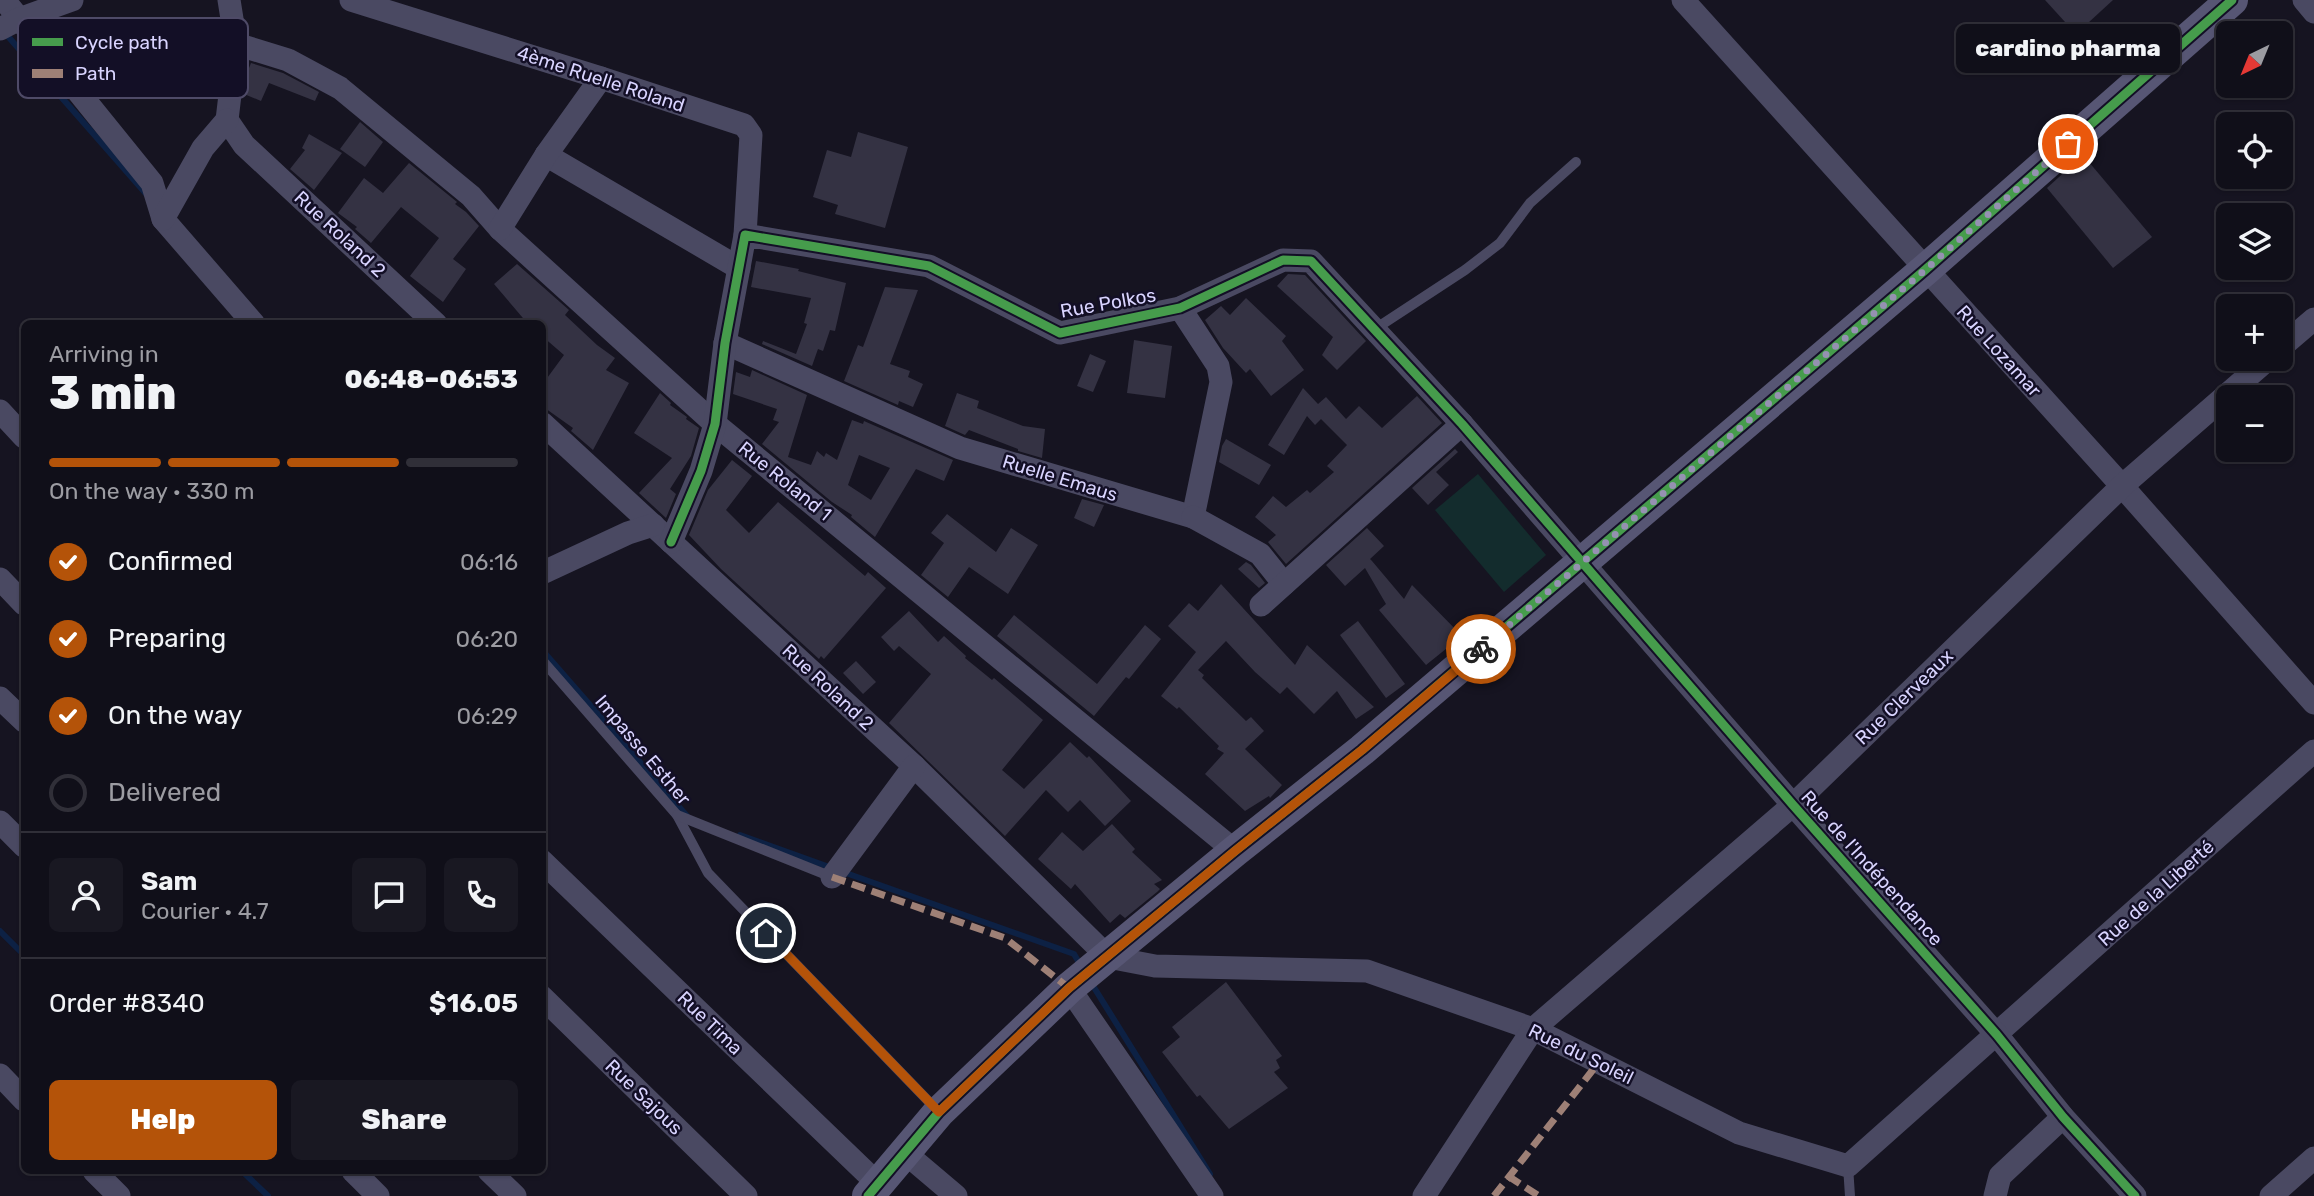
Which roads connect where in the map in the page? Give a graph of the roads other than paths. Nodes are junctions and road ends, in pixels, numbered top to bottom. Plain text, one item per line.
1 (4, 0) edge
2 (72, 0) edge
3 (229, 0) edge
4 (351, 0) edge
5 (1683, 0) edge
6 (2232, 0) edge
7 (2304, 0) edge
8 (2314, 12) edge
9 (26, 18) edge
10 (232, 18) edge
11 (10, 24) edge
12 (248, 48) edge
13 (601, 78) junction
14 (76, 98) edge
15 (230, 98) edge
16 (227, 120) junction
17 (546, 155) junction
18 (1576, 162) dead end
19 (163, 219) junction
20 (500, 229) junction
21 (746, 235) junction
22 (739, 268) junction
23 (1925, 270) junction
24 (1180, 308) junction
25 (2314, 319) edge
26 (251, 320) edge
27 (432, 320) edge
28 (1375, 329) junction
29 (2293, 337) edge
30 (725, 343) junction
31 (2254, 371) edge
32 (0, 411) edge
33 (715, 424) junction
34 (1462, 424) junction
35 (546, 427) edge
36 (21, 434) edge
37 (2122, 486) junction
38 (1193, 517) junction
39 (653, 525) junction
40 (671, 542) junction
41 (1582, 563) junction
42 (546, 571) edge
43 (0, 579) edge
44 (1284, 584) junction
45 (21, 601) edge
46 (1261, 605) dead end
47 (546, 665) edge
48 (0, 698) edge
49 (2314, 703) edge
50 (21, 718) edge
51 (2314, 751) edge
52 (914, 766) junction
53 (1793, 805) junction
54 (677, 815) junction
55 (0, 822) edge
56 (21, 843) edge
57 (1235, 851) junction
58 (546, 865) edge
59 (832, 877) joint
60 (1108, 957) junction
61 (1069, 988) junction
62 (546, 1001) edge
63 (1533, 1029) junction
64 (1997, 1035) junction
65 (939, 1112) junction
66 (2063, 1117) junction
67 (904, 1152) junction
68 (2314, 1158) edge
69 (1848, 1166) junction
70 (97, 1174) edge
71 (356, 1174) edge
72 (492, 1174) edge
73 (873, 1190) edge
74 (118, 1196) edge
75 (379, 1196) edge
76 (515, 1196) edge
77 (746, 1196) edge
78 (956, 1196) edge
79 (1212, 1196) edge
80 (1424, 1196) edge
81 (1850, 1196) edge
82 (1995, 1196) edge
83 (2136, 1196) edge
84 (2271, 1196) edge

1 - 11 street
2 - 9 street
3 - 10 street
4 - 13 street, 4ème Ruelle Roland
5 - 23 street, Rue Lozamar
6 - 23 street
7 - 8 street
12 - 20 street, Rue Roland 1
13 - 17 street
13 - 21 street, 4ème Ruelle Roland
14 - 19 street
15 - 16 street
16 - 19 street
16 - 27 street, Rue Roland 2
17 - 20 street
17 - 22 street
18 - 28 lane
19 - 26 street
20 - 33 street, Rue Roland 1
21 - 22 street
21 - 24 street, Rue Polkos
22 - 30 street
23 - 37 street, Rue Lozamar
23 - 41 street
24 - 28 street, Rue Polkos
24 - 38 street
25 - 29 street
28 - 34 street, Rue Polkos
30 - 33 street
30 - 38 street, Ruelle Emaus
31 - 37 street, Rue Clerveaux
32 - 36 street
33 - 40 street
33 - 57 street, Rue Roland 1
34 - 41 street, Rue Polkos
34 - 44 street
35 - 39 street, Rue Roland 2
37 - 49 street, Rue Lozamar
37 - 53 street, Rue Clerveaux
38 - 44 street, Ruelle Emaus
39 - 40 street, Rue Roland 2
39 - 42 street
40 - 52 street, Rue Roland 2
41 - 53 street, Rue de l'Indépendance
41 - 57 street
43 - 45 street
44 - 46 street
47 - 54 lane, Impasse Esther
48 - 50 street
51 - 64 street, Rue de la Liberté
52 - 59 street
52 - 60 street, Rue Roland 2
53 - 63 street, Rue Clerveaux
53 - 64 street, Rue de l'Indépendance
54 - 59 lane
54 - 65 lane, Impasse Esther
55 - 56 street
57 - 60 street
58 - 73 street, Rue Tima
60 - 61 street
60 - 63 street, Rue du Soleil
61 - 65 street
61 - 79 street
62 - 77 street, Rue Sajous
63 - 69 street, Rue du Soleil
63 - 80 street, Rue Clerveaux
64 - 66 street, Rue de l'Indépendance
64 - 69 street
65 - 67 street
66 - 82 street
66 - 83 street, Rue de l'Indépendance
67 - 73 street
67 - 78 street
68 - 84 street
69 - 81 lane
70 - 74 street
71 - 75 street
72 - 76 street

